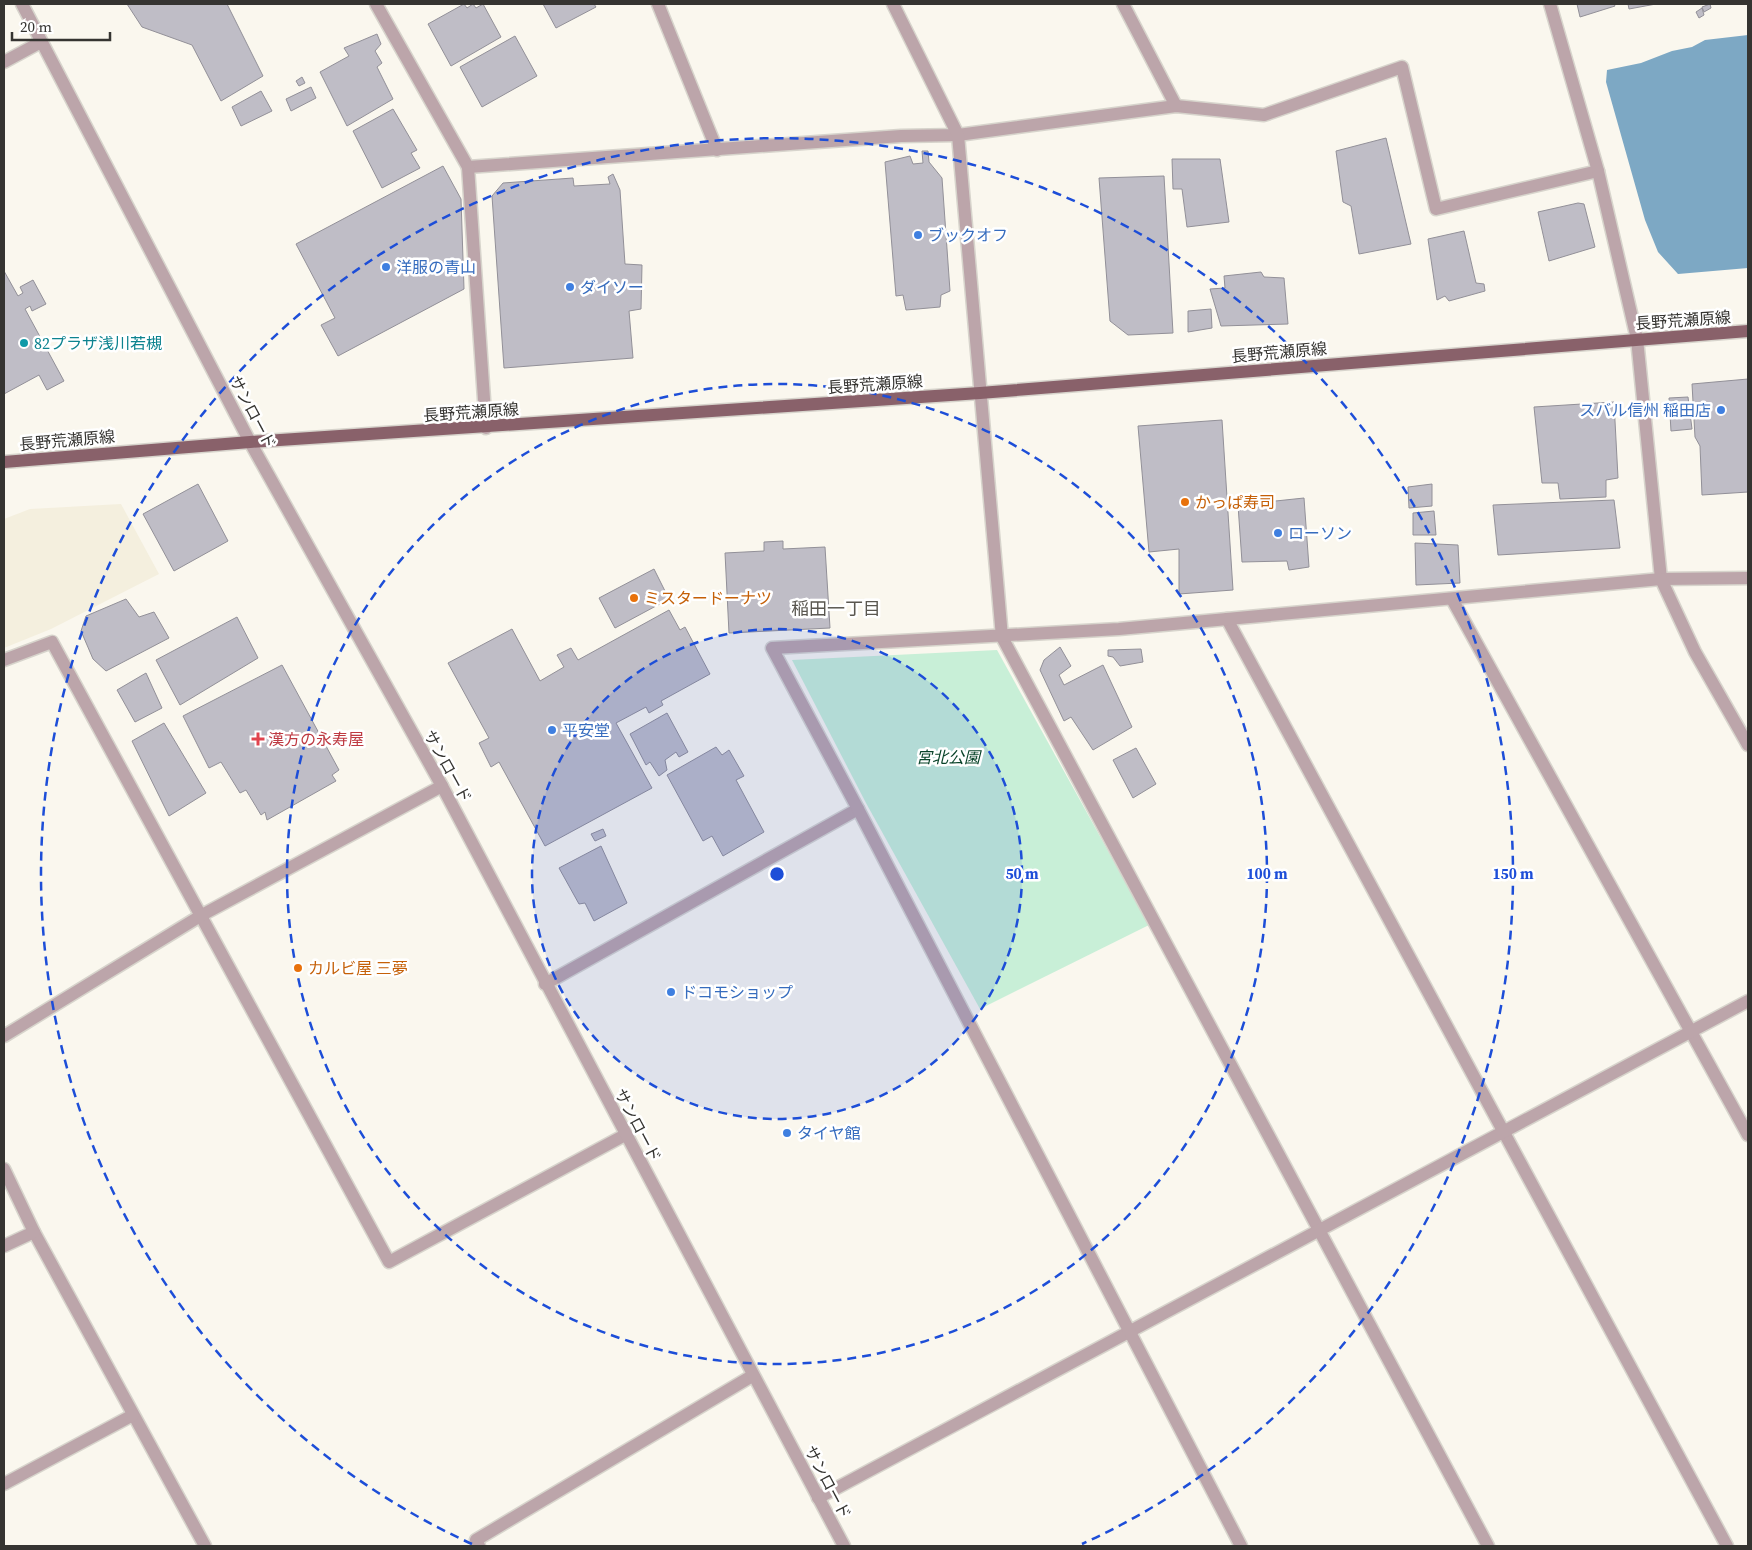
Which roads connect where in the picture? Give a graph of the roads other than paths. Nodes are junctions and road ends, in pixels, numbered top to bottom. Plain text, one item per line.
1 (22, 4) edge
2 (376, 4) edge
3 (658, 4) edge
4 (893, 4) edge
5 (1124, 4) edge
6 (1550, 4) edge
7 (41, 42) junction
8 (4, 62) edge
9 (1176, 106) junction
10 (958, 135) junction
11 (717, 150) junction
12 (468, 167) junction
13 (1598, 171) junction
14 (1748, 331) edge
15 (1637, 339) junction
16 (980, 393) junction
17 (486, 428) junction
18 (250, 442) junction
19 (4, 462) edge
20 (1661, 578) junction
21 (1748, 578) edge
22 (1452, 599) junction
23 (1227, 619) junction
24 (1002, 637) junction
25 (4, 660) edge
26 (1748, 745) edge
27 (442, 786) junction
28 (858, 809) junction
29 (202, 915) junction
30 (545, 984) junction
31 (1748, 1001) edge
32 (1692, 1032) junction
33 (4, 1036) edge
34 (1504, 1132) junction
35 (625, 1135) junction
36 (1748, 1135) edge
37 (4, 1169) edge
38 (1320, 1231) junction
39 (34, 1232) junction
40 (4, 1246) edge
41 (1130, 1332) junction
42 (752, 1376) junction
43 (133, 1414) junction
44 (4, 1484) edge
45 (818, 1498) junction
46 (205, 1546) edge
47 (479, 1546) edge
48 (844, 1546) edge
49 (1241, 1546) edge
50 (1488, 1546) edge
51 (1727, 1546) edge

1 - 7 street, サンロード
2 - 12 street
3 - 11 street
4 - 10 street
5 - 9 street
6 - 13 street
7 - 8 street
7 - 18 street, サンロード
9 - 10 street
9 - 13 street
10 - 11 street
10 - 16 street
11 - 12 street
12 - 17 street
13 - 15 street
14 - 15 main road, 長野荒瀬原線
15 - 16 main road, 長野荒瀬原線
15 - 20 street
16 - 17 main road, 長野荒瀬原線
16 - 24 street
17 - 18 main road, 長野荒瀬原線
18 - 19 main road, 長野荒瀬原線
18 - 27 street, サンロード
20 - 21 street
20 - 22 street
20 - 26 street
22 - 23 street
22 - 32 street
23 - 24 street
23 - 34 street
24 - 28 street
24 - 38 street
25 - 29 street
27 - 29 street
27 - 30 street, サンロード
28 - 30 street
28 - 41 street
29 - 33 street
29 - 35 street
30 - 35 street, サンロード
31 - 32 street
32 - 34 street
32 - 36 street
34 - 38 street
34 - 51 street
35 - 42 street, サンロード
37 - 39 street
38 - 41 street
38 - 50 street
39 - 40 street
39 - 43 street
41 - 45 street
41 - 49 street
42 - 45 street, サンロード
42 - 47 street
43 - 44 street
43 - 46 street
45 - 48 street, サンロード

